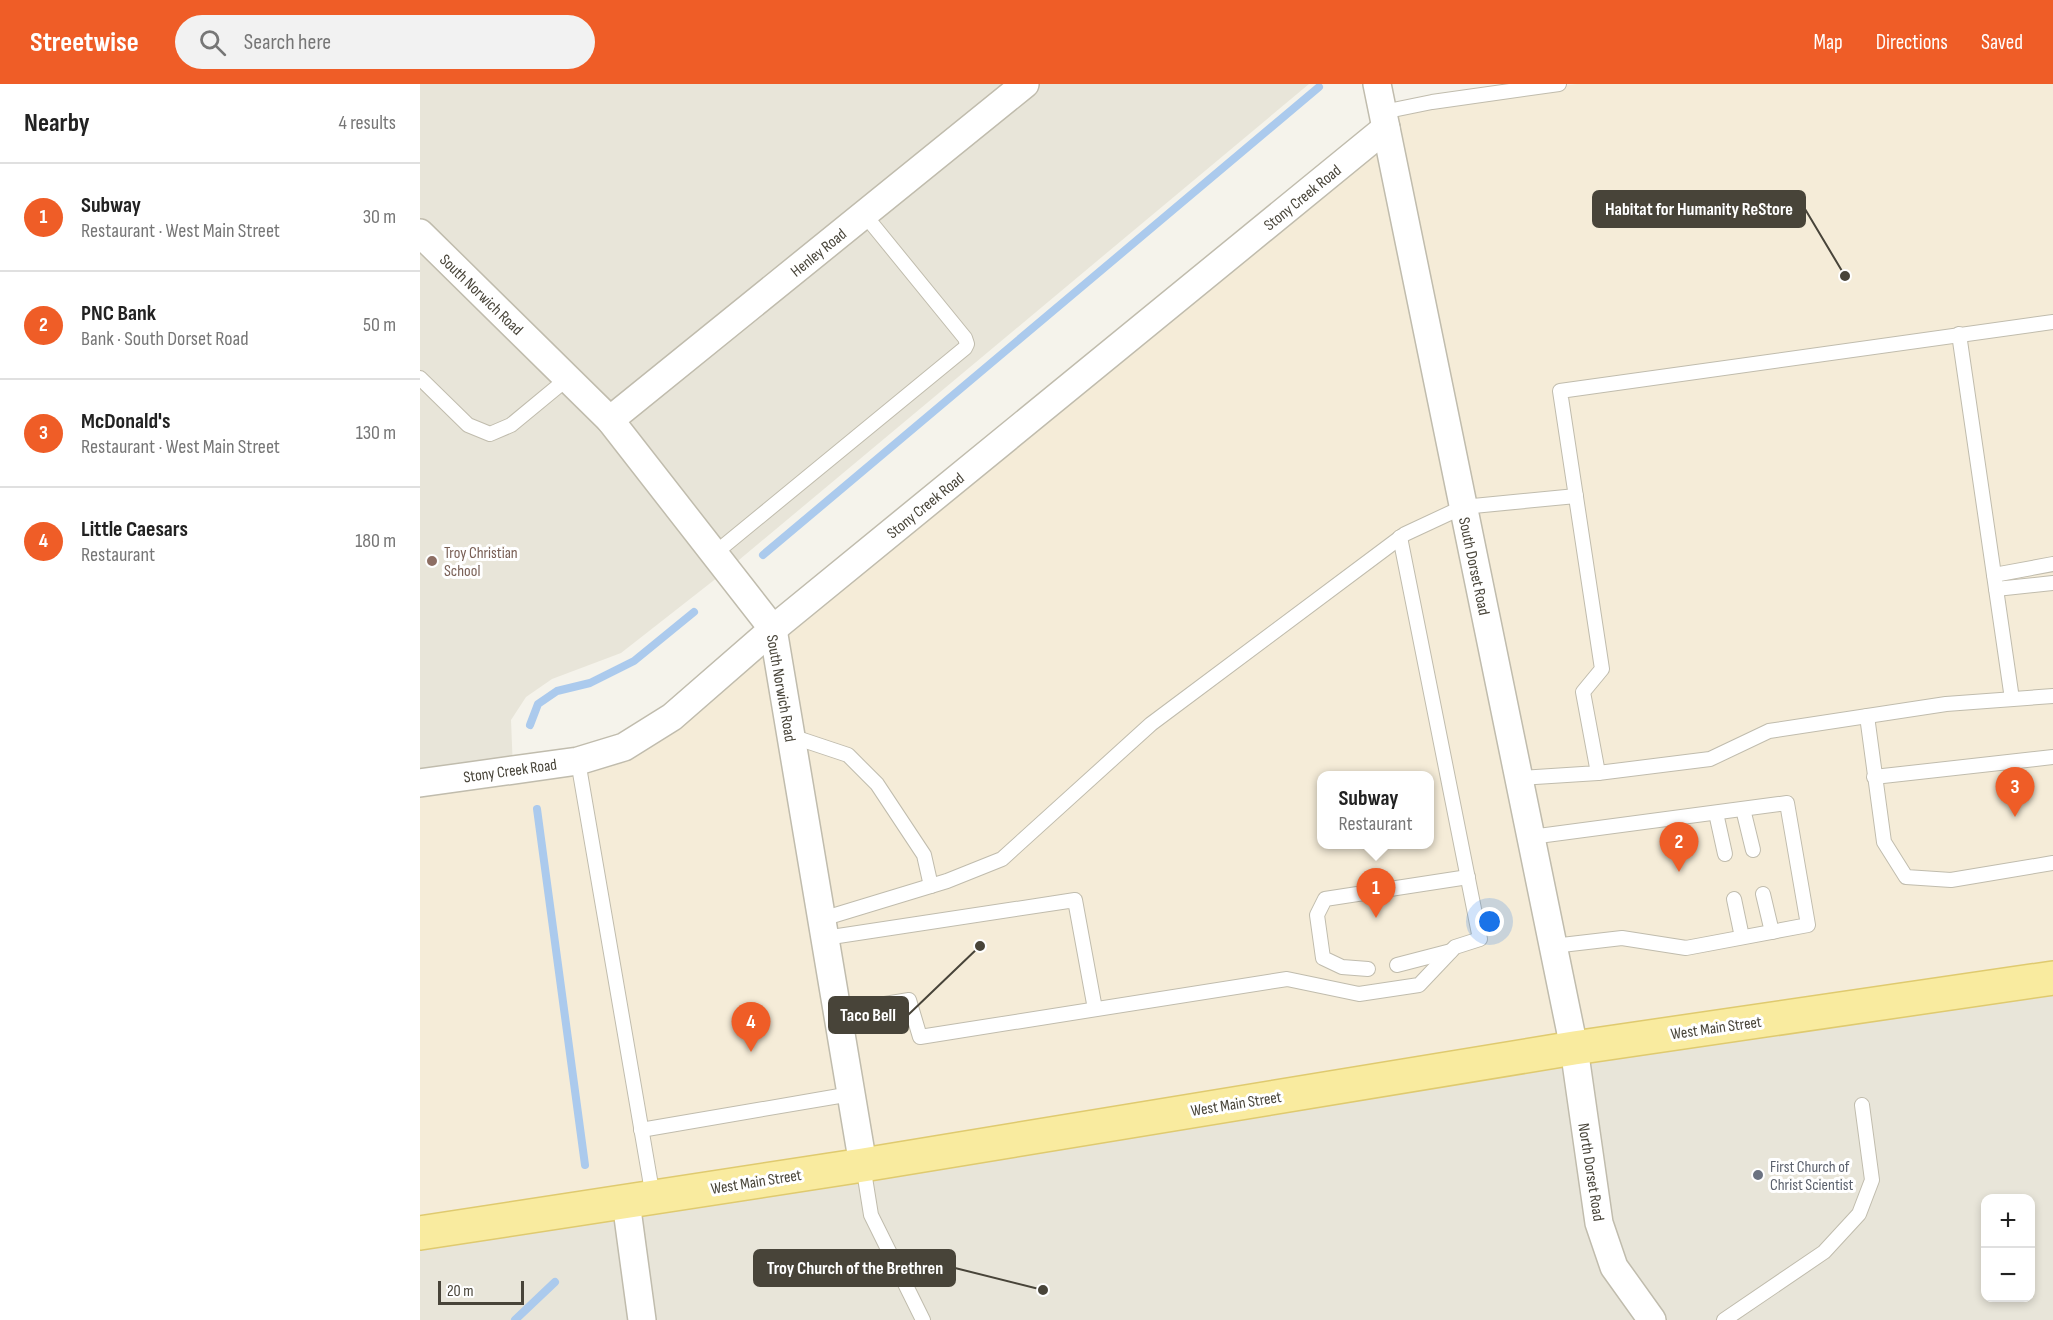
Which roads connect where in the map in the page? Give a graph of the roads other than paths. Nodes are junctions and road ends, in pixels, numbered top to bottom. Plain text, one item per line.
1 (1025, 84) edge
2 (1377, 84) edge
3 (1559, 84) edge
4 (1384, 120) junction
5 (864, 214) junction
6 (420, 233) edge
7 (2053, 322) edge
8 (1959, 334) junction
9 (420, 378) edge
10 (568, 378) junction
11 (610, 420) junction
12 (1576, 496) junction
13 (1463, 507) junction
14 (1400, 537) junction
15 (714, 554) junction
16 (2053, 564) edge
17 (1994, 575) junction
18 (2053, 583) edge
19 (1996, 590) junction
20 (773, 629) junction
21 (2053, 696) edge
22 (2012, 699) junction
23 (1867, 716) junction
24 (791, 736) junction
25 (2053, 757) edge
26 (578, 761) junction
27 (1598, 774) junction
28 (1874, 777) junction
29 (1519, 778) junction
30 (420, 783) edge
31 (1743, 809) junction
32 (1716, 813) junction
33 (1531, 837) junction
34 (1753, 850) dead end
35 (1725, 854) dead end
36 (2053, 862) edge
37 (1468, 877) junction
38 (931, 886) junction
39 (1764, 894) dead end
40 (1734, 899) dead end
41 (823, 928) junction
42 (1772, 932) junction
43 (1742, 937) junction
44 (1553, 946) junction
45 (1451, 951) junction
46 (1397, 965) dead end
47 (1368, 969) dead end
48 (2053, 978) edge
49 (1095, 1009) junction
50 (837, 1012) junction
51 (1574, 1047) junction
52 (851, 1094) junction
53 (1862, 1105) dead end
54 (641, 1130) junction
55 (863, 1165) junction
56 (639, 1199) junction
57 (420, 1233) edge
58 (1644, 1317) edge
59 (642, 1320) edge
60 (923, 1320) edge
61 (1724, 1320) edge

1 - 5 street, Henley Road
2 - 4 street, South Dorset Road
3 - 4 lane
4 - 13 street, South Dorset Road
4 - 20 street, Stony Creek Road
5 - 11 street, Henley Road
5 - 15 lane
6 - 10 street, South Norwich Road
7 - 8 lane
8 - 12 lane
8 - 17 lane
9 - 10 lane
10 - 11 street, South Norwich Road
11 - 15 street, South Norwich Road
12 - 13 lane
12 - 27 lane
13 - 14 lane
13 - 29 street, South Dorset Road
14 - 37 lane
14 - 38 lane
15 - 20 street, South Norwich Road
16 - 17 lane
17 - 19 lane
18 - 19 lane
19 - 22 lane
20 - 24 street, South Norwich Road
20 - 26 street, Stony Creek Road
21 - 22 lane
22 - 23 lane
23 - 27 lane
23 - 28 lane
24 - 38 lane
24 - 41 street, South Norwich Road
25 - 28 lane
26 - 30 street, Stony Creek Road
26 - 54 lane
27 - 29 lane
28 - 36 lane
29 - 33 street, South Dorset Road
31 - 32 lane
31 - 34 lane
31 - 42 lane
32 - 33 lane
32 - 35 lane
33 - 44 street, South Dorset Road
37 - 45 lane
37 - 47 lane
38 - 41 lane
39 - 42 lane
40 - 43 lane
41 - 49 lane
41 - 50 street, South Norwich Road
42 - 43 lane
43 - 44 lane
44 - 51 street, South Dorset Road
45 - 46 lane
45 - 49 lane
48 - 51 main road, West Main Street
49 - 50 lane
50 - 52 street, South Norwich Road
51 - 55 main road, West Main Street
51 - 58 street, North Dorset Road
52 - 54 lane
52 - 55 street, South Norwich Road
53 - 61 lane
54 - 56 lane
55 - 56 main road, West Main Street
55 - 60 lane
56 - 57 main road, West Main Street
56 - 59 street

